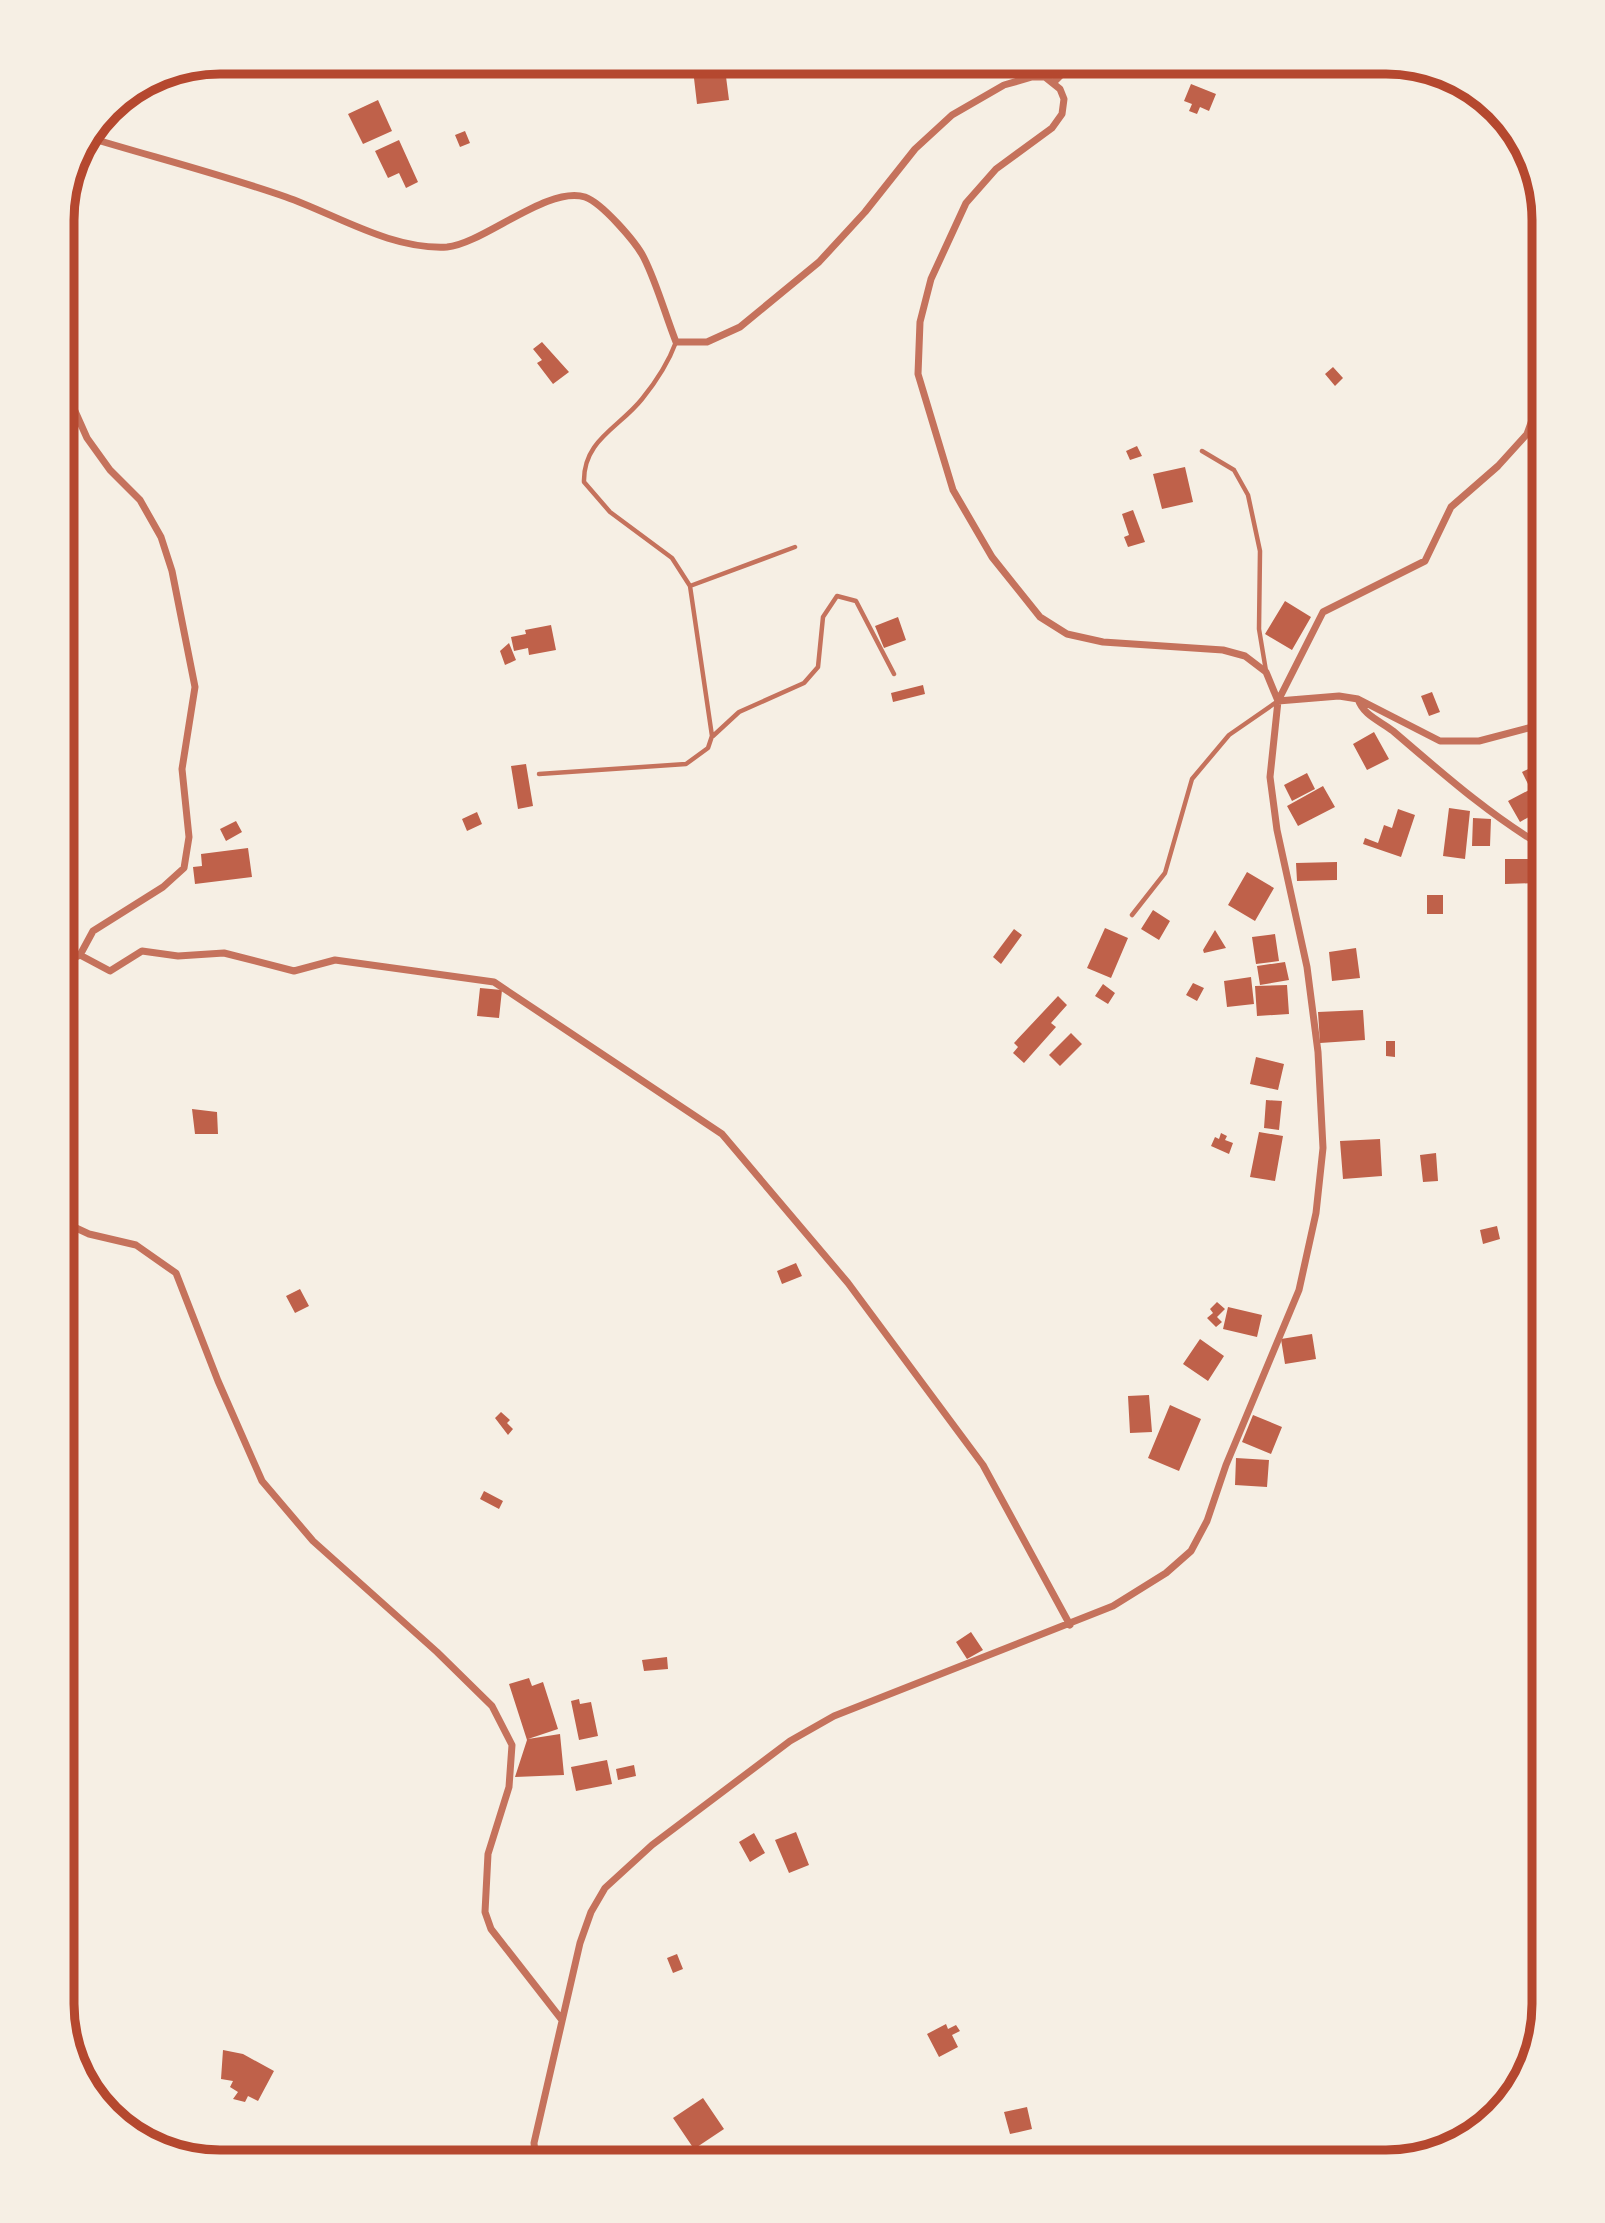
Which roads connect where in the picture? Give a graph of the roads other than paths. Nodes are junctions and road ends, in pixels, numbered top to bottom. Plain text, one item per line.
1 (1062, 74) edge
2 (1054, 82) junction
3 (97, 140) edge
4 (676, 342) junction
5 (74, 408) edge
6 (1532, 420) edge
7 (1202, 451) dead end
8 (795, 547) dead end
9 (690, 586) junction
10 (1266, 672) junction
11 (894, 674) dead end
12 (1358, 699) junction
13 (1278, 701) junction
14 (1532, 727) edge
15 (712, 736) junction
16 (539, 774) dead end
17 (1532, 839) edge
18 (1132, 915) dead end
19 (80, 956) junction
20 (74, 959) edge
21 (74, 1227) edge
22 (1070, 1625) junction
23 (562, 2020) junction
24 (535, 2149) edge

1 - 2 street
2 - 4 street
2 - 10 street
3 - 4 street
4 - 9 lane
5 - 19 street
6 - 13 street
7 - 10 lane
8 - 9 lane
9 - 15 lane
10 - 13 street
11 - 15 lane
12 - 13 street
12 - 14 street
12 - 17 street
13 - 18 lane
13 - 22 street
15 - 16 lane
19 - 20 street
19 - 22 street
21 - 23 street
22 - 23 street
23 - 24 street

